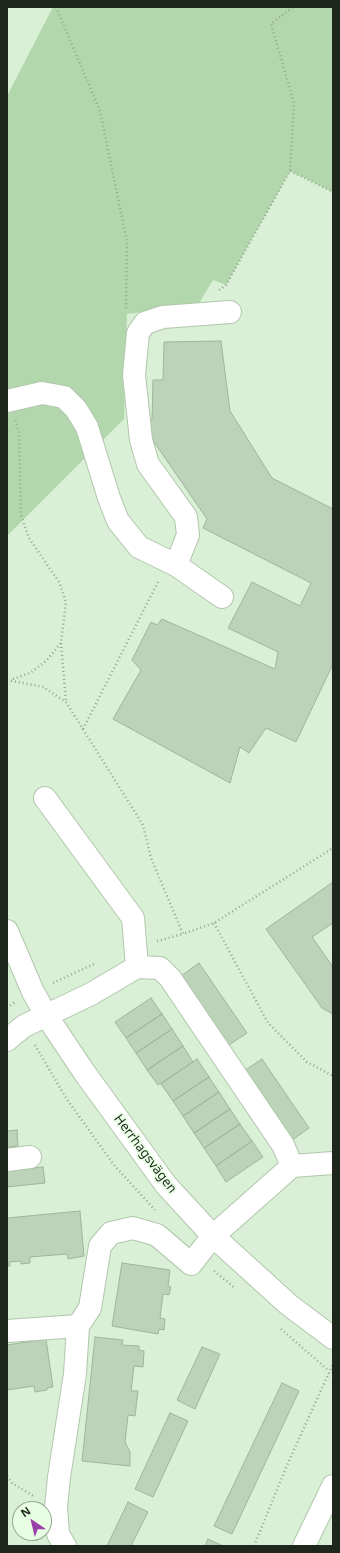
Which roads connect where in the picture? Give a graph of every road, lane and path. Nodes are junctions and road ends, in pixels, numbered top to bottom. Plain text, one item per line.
1 (56, 7) edge
2 (293, 7) edge
3 (290, 171) junction
4 (333, 192) edge
5 (215, 293) dead end
6 (230, 312) dead end
7 (126, 314) dead end
8 (8, 401) edge
9 (173, 564) junction
10 (222, 597) dead end
11 (61, 643) junction
12 (7, 680) edge
13 (12, 680) junction
14 (66, 702) junction
15 (82, 729) junction
16 (45, 798) dead end
17 (333, 848) edge
18 (214, 923) junction
19 (7, 931) edge
20 (137, 967) junction
21 (46, 1015) junction
22 (7, 1040) edge
23 (333, 1076) edge
24 (30, 1157) dead end
25 (7, 1160) edge
26 (333, 1162) edge
27 (292, 1166) junction
28 (213, 1236) junction
29 (78, 1326) junction
30 (7, 1331) edge
31 (333, 1338) edge
32 (333, 1364) edge
33 (7, 1476) edge
34 (333, 1486) edge
35 (56, 1502) junction
36 (65, 1546) edge
37 (254, 1546) edge
38 (304, 1546) edge

1 - 7 path
2 - 3 path
3 - 4 path
3 - 5 path
6 - 9 street
8 - 9 street
8 - 11 path
9 - 10 street
9 - 15 path
11 - 13 path
11 - 14 path
12 - 13 path
13 - 14 path
14 - 15 path
15 - 18 path
16 - 20 street
17 - 18 path
18 - 23 path
19 - 21 street, Herrhagsvägen
20 - 21 street
20 - 27 street
21 - 22 street
21 - 28 street, Herrhagsvägen
24 - 25 street
26 - 27 street
27 - 28 street
28 - 29 street
28 - 31 street, Herrhagsvägen
29 - 30 street
29 - 35 street
32 - 37 path
33 - 35 path
34 - 38 street
35 - 36 street

